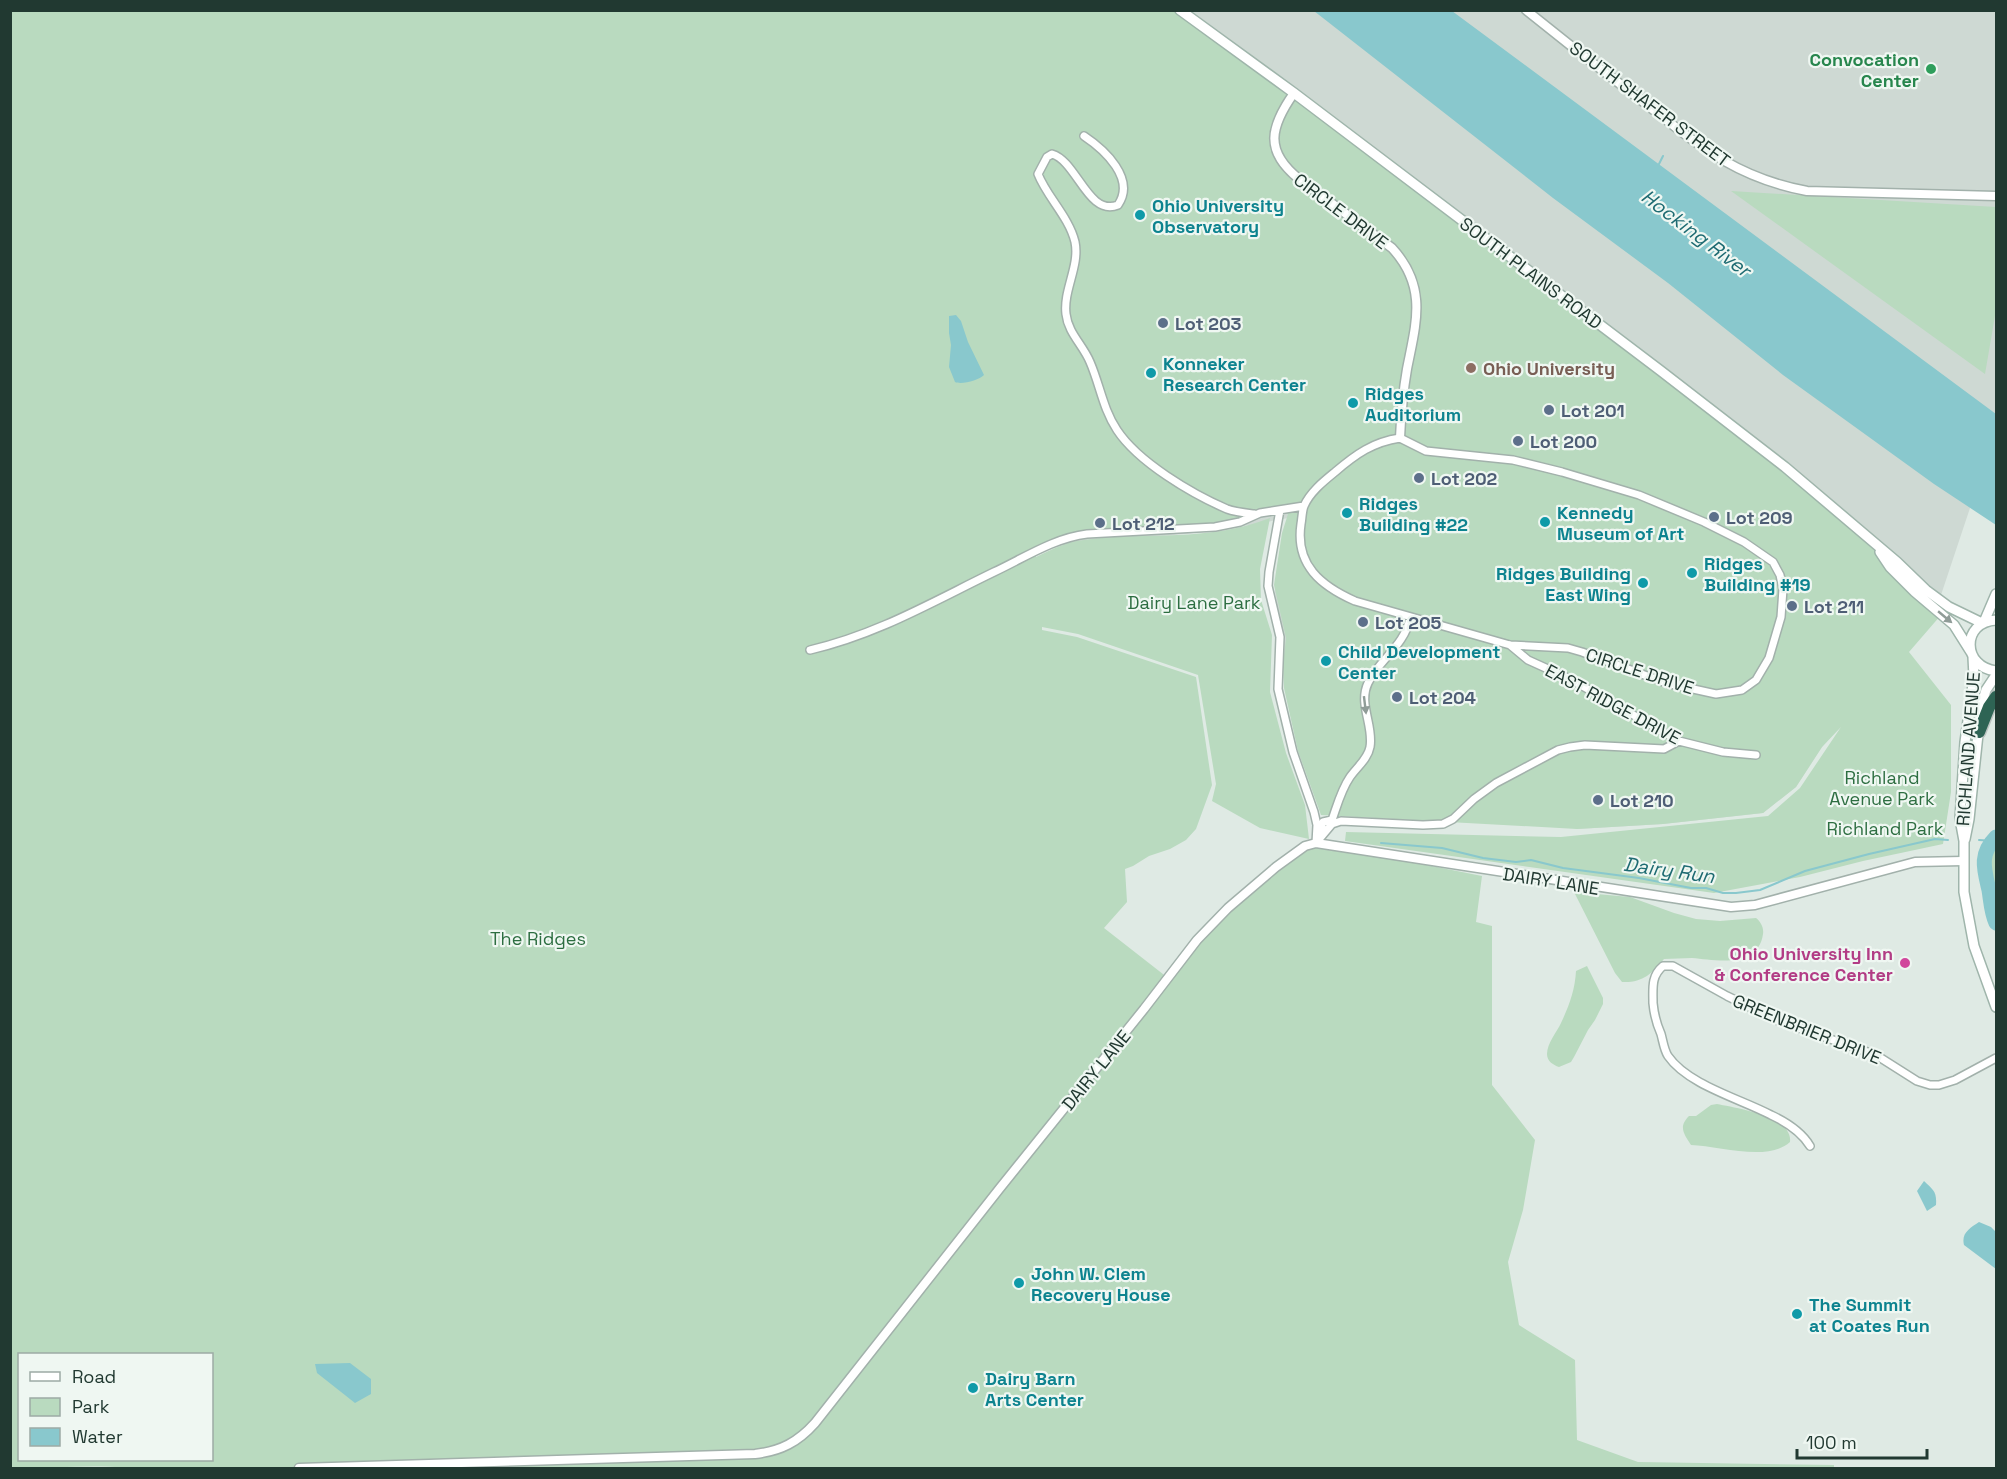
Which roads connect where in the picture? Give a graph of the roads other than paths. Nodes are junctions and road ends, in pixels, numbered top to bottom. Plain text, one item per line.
1 (1180, 10) edge
2 (1526, 10) edge
3 (1294, 93) junction
4 (1084, 136) dead end
5 (1996, 196) edge
6 (1400, 438) junction
7 (1304, 506) junction
8 (1280, 510) junction
9 (1254, 514) junction
10 (1875, 545) junction
11 (1996, 594) edge
12 (1410, 618) junction
13 (1996, 620) edge
14 (1983, 622) junction
15 (1510, 645) junction
16 (810, 650) dead end
17 (1972, 654) junction
18 (1996, 673) edge
19 (1996, 697) edge
20 (1979, 732) junction
21 (1679, 741) junction
22 (1756, 755) dead end
23 (1964, 841) junction
24 (1316, 843) junction
25 (1963, 861) junction
26 (1996, 1007) edge
27 (1996, 1058) edge
28 (1810, 1146) dead end
29 (299, 1468) edge

1 - 3 main road, SOUTH PLAINS ROAD
2 - 5 street, SOUTH SHAFER STREET
3 - 6 street, CIRCLE DRIVE
3 - 10 main road, SOUTH PLAINS ROAD
4 - 9 street
6 - 7 street
6 - 15 street, CIRCLE DRIVE
7 - 8 street
7 - 12 street, CIRCLE DRIVE
8 - 9 street
8 - 24 street
9 - 16 street
10 - 14 main road, SOUTH PLAINS ROAD
10 -> 17 main road, SOUTH PLAINS ROAD
11 - 14 main road
12 - 15 street, CIRCLE DRIVE
12 -> 24 street
13 - 14 main road
14 - 17 main road, RICHLAND AVENUE
15 - 21 street, EAST RIDGE DRIVE
17 - 18 main road
17 - 23 main road, RICHLAND AVENUE
18 - 20 main road, RICHLAND AVENUE
19 - 20 highway
20 - 23 main road, RICHLAND AVENUE
21 - 22 street, EAST RIDGE DRIVE
21 - 24 street
23 - 25 main road, RICHLAND AVENUE
24 - 25 street, DAIRY LANE
24 - 29 street, DAIRY LANE
25 - 26 main road, RICHLAND AVENUE
27 - 28 street, GREENBRIER DRIVE

